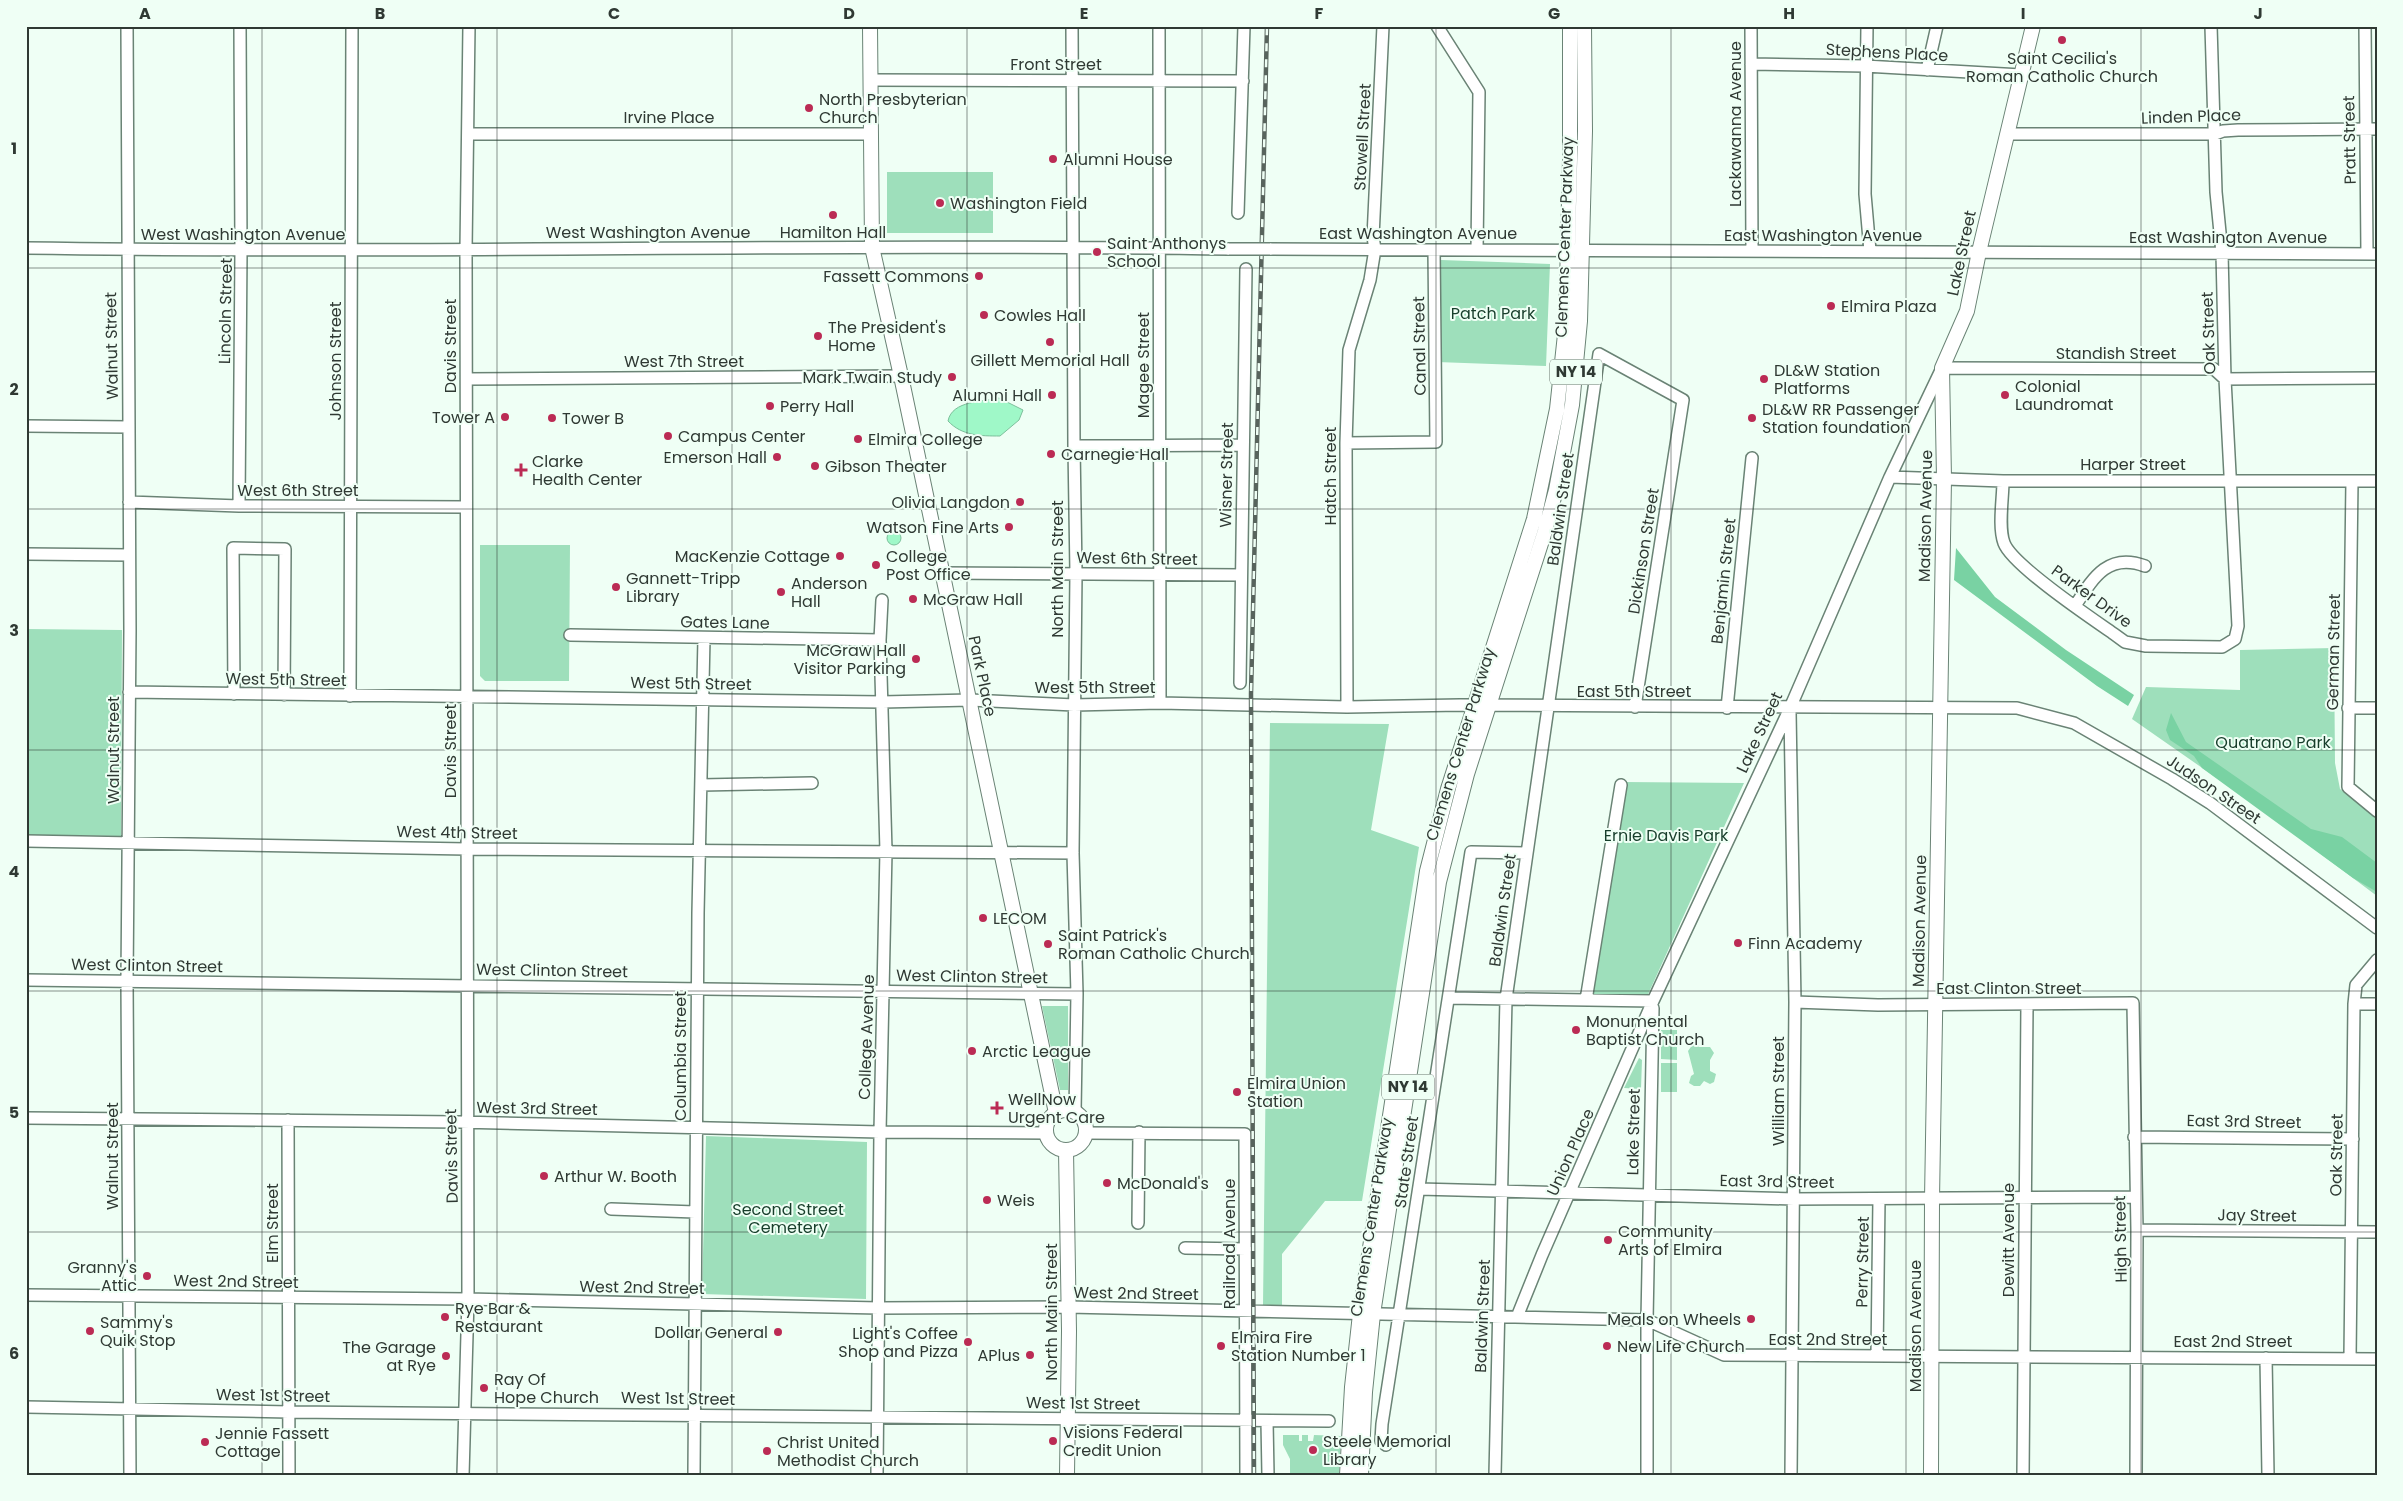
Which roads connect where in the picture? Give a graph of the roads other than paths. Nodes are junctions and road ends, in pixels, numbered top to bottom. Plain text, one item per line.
1 (127, 26) edge
2 (240, 26) edge
3 (352, 26) edge
4 (469, 26) edge
5 (870, 26) edge
6 (1072, 26) edge
7 (1159, 26) edge
8 (1244, 26) edge
9 (1383, 26) edge
10 (1437, 26) edge
11 (1570, 26) edge
12 (1584, 26) edge
13 (1751, 26) edge
14 (1867, 26) edge
15 (1938, 26) edge
16 (2033, 26) edge
17 (2211, 26) edge
18 (2365, 26) edge
19 (1751, 64) junction
20 (1866, 66) junction
21 (1927, 70) junction
22 (2021, 76) junction
23 (870, 80) junction
24 (1160, 80) junction
25 (1072, 81) junction
26 (1243, 81) junction
27 (2371, 129) edge
28 (469, 134) junction
29 (870, 134) junction
30 (2007, 134) junction
31 (2215, 134) junction
32 (1238, 213) dead end
33 (872, 247) junction
34 (26, 248) edge
35 (1074, 248) junction
36 (466, 249) junction
37 (1270, 249) joint
38 (1375, 249) junction
39 (126, 250) junction
40 (242, 250) junction
41 (1160, 250) junction
42 (1434, 250) junction
43 (1478, 250) junction
44 (1575, 250) junction
45 (352, 251) junction
46 (1752, 251) junction
47 (1870, 251) junction
48 (1979, 252) junction
49 (2222, 253) junction
50 (2372, 254) edge
51 (1246, 269) dead end
52 (1599, 354) joint
53 (1942, 368) junction
54 (901, 376) junction
55 (2377, 378) edge
56 (467, 379) junction
57 (2225, 379) junction
58 (26, 426) edge
59 (129, 427) junction
60 (1346, 443) junction
61 (1242, 445) junction
62 (1074, 446) junction
63 (1159, 446) junction
64 (1752, 458) dead end
65 (1890, 477) junction
66 (1944, 479) junction
67 (2230, 480) junction
68 (2003, 481) junction
69 (2352, 481) junction
70 (2377, 481) edge
71 (129, 502) junction
72 (239, 506) junction
73 (350, 506) junction
74 (466, 508) junction
75 (26, 554) edge
76 (129, 555) junction
77 (2145, 566) dead end
78 (943, 573) junction
79 (1076, 573) junction
80 (1159, 575) junction
81 (1241, 575) junction
82 (882, 600) dead end
83 (2076, 606) junction
84 (570, 635) dead end
85 (704, 638) junction
86 (2235, 639) joint
87 (880, 640) junction
88 (1240, 683) dead end
89 (130, 692) junction
90 (234, 694) junction
91 (284, 695) junction
92 (350, 696) junction
93 (466, 697) junction
94 (703, 700) junction
95 (970, 700) junction
96 (882, 702) junction
97 (1160, 703) junction
98 (1074, 705) junction
99 (1251, 705) joint
100 (1474, 706) junction
101 (1489, 706) junction
102 (1547, 706) junction
103 (1347, 707) junction
104 (1635, 707) junction
105 (1727, 708) junction
106 (1790, 708) junction
107 (2017, 708) joint
108 (2348, 708) junction
109 (2377, 708) edge
110 (1940, 709) junction
111 (812, 783) dead end
112 (701, 785) junction
113 (1621, 785) dead end
114 (2377, 811) edge
115 (26, 841) edge
116 (128, 842) junction
117 (467, 849) junction
118 (701, 850) junction
119 (886, 851) junction
120 (1073, 852) junction
121 (1001, 853) junction
122 (1527, 853) junction
123 (2377, 928) edge
124 (2377, 960) edge
125 (26, 980) edge
126 (127, 980) junction
127 (466, 986) junction
128 (697, 989) junction
129 (885, 990) junction
130 (1032, 993) junction
131 (1077, 994) junction
132 (1449, 998) junction
133 (1506, 999) junction
134 (1586, 1000) junction
135 (1654, 1001) junction
136 (1795, 1002) junction
137 (2027, 1004) junction
138 (2133, 1004) joint
139 (2354, 1004) junction
140 (2377, 1004) edge
141 (1935, 1005) junction
142 (1075, 1112) junction
143 (1056, 1113) junction
144 (26, 1118) edge
145 (128, 1120) junction
146 (288, 1120) junction
147 (466, 1122) junction
148 (696, 1127) junction
149 (880, 1132) junction
150 (1086, 1132) junction
151 (1139, 1132) junction
152 (1046, 1133) junction
153 (2134, 1137) junction
154 (2353, 1139) junction
155 (1066, 1150) junction
156 (1419, 1189) junction
157 (1501, 1192) junction
158 (1570, 1194) junction
159 (1650, 1195) junction
160 (2135, 1197) junction
161 (2024, 1198) junction
162 (1794, 1199) junction
163 (1879, 1199) junction
164 (1932, 1199) junction
165 (611, 1209) dead end
166 (694, 1212) junction
167 (1138, 1223) dead end
168 (2137, 1230) junction
169 (2352, 1232) junction
170 (2377, 1232) edge
171 (1185, 1248) dead end
172 (1246, 1249) junction
173 (26, 1295) edge
174 (128, 1296) junction
175 (288, 1298) junction
176 (468, 1299) junction
177 (694, 1305) junction
178 (1068, 1307) junction
179 (879, 1308) junction
180 (1251, 1312) junction
181 (1366, 1314) junction
182 (1400, 1314) junction
183 (1500, 1316) junction
184 (1517, 1316) junction
185 (1647, 1320) junction
186 (1792, 1355) junction
187 (1877, 1356) junction
188 (1933, 1356) junction
189 (2024, 1356) junction
190 (2136, 1357) junction
191 (2266, 1358) junction
192 (2350, 1358) junction
193 (2377, 1358) edge
194 (26, 1407) edge
195 (129, 1408) junction
196 (289, 1412) junction
197 (464, 1413) junction
198 (695, 1414) junction
199 (878, 1416) junction
200 (1067, 1419) junction
201 (1246, 1420) junction
202 (1267, 1421) junction
203 (1329, 1421) dead end
204 (1386, 1445) dead end
205 (130, 1475) edge
206 (289, 1475) edge
207 (463, 1475) edge
208 (694, 1475) edge
209 (877, 1475) edge
210 (1067, 1475) edge
211 (1246, 1475) edge
212 (1268, 1475) edge
213 (1347, 1475) edge
214 (1361, 1475) edge
215 (1495, 1475) edge
216 (1647, 1475) edge
217 (1791, 1475) edge
218 (1931, 1475) edge
219 (2023, 1475) edge
220 (2136, 1475) edge
221 (2268, 1475) edge

1 - 39 street, Walnut Street
2 - 40 street, Lincoln Street
3 - 45 street, Johnson Street
4 - 28 street, Davis Street
5 - 23 main road
6 - 25 street, North Main Street
7 - 24 street, Magee Street
8 - 26 street
9 - 38 street, Stowell Street
10 - 43 street
11 - 44 main road, Clemens Center Parkway / NY 14
12 - 44 main road, Clemens Center Parkway / NY 14
13 - 19 street, Lackawanna Avenue
14 - 20 street
15 - 21 street
16 - 22 main road, Lake Street
17 - 31 street, Oak Street
18 - 27 street, Pratt Street
19 - 20 street, Stephens Place
19 - 46 street, Lackawanna Avenue
20 - 21 street, Stephens Place
20 - 47 street
21 - 22 street, Stephens Place
22 - 30 main road, Lake Street
23 - 25 street, Front Street
23 - 29 main road
24 - 25 street, Front Street
24 - 26 street, Front Street
24 - 41 street, Magee Street
25 - 35 street, North Main Street
26 - 32 street
27 - 31 street, Linden Place
27 - 50 street, Pratt Street
28 - 29 street, Irvine Place
28 - 36 street, Davis Street
29 - 33 main road
30 - 31 street, Linden Place
30 - 48 main road, Lake Street
31 - 49 street, Oak Street
33 - 35 street, West Washington Avenue
33 - 36 street, West Washington Avenue
33 - 54 main road, Park Place
34 - 39 street, West Washington Avenue
35 - 41 street, West Washington Avenue
35 - 62 street, North Main Street
36 - 45 street, West Washington Avenue
36 - 56 street, Davis Street
37 - 38 street, East Washington Avenue
37 - 41 street, West Washington Avenue, bridge
38 - 42 street, East Washington Avenue
38 - 60 street, Hatch Street
39 - 40 street, West Washington Avenue
39 - 59 street, Walnut Street
40 - 45 street, West Washington Avenue
40 - 72 street, Lincoln Street
41 - 63 street, Magee Street
42 - 43 street, East Washington Avenue
42 - 60 street, Canal Street
43 - 44 street, East Washington Avenue
44 - 46 street, East Washington Avenue
44 - 100 main road, Clemens Center Parkway / NY 14
44 - 101 main road, Clemens Center Parkway / NY 14
45 - 73 street, Johnson Street
46 - 47 street, East Washington Avenue
47 - 48 street, East Washington Avenue
48 - 49 street, East Washington Avenue
48 - 53 main road, Lake Street
49 - 50 street, East Washington Avenue
49 - 57 street, Oak Street
51 - 61 street, Wisner Street
52 - 102 street, Baldwin Street
52 - 104 street, Dickinson Street
53 - 57 street, Standish Street
53 - 65 street, Lake Street
53 - 66 main road, Madison Avenue
54 - 56 street, West 7th Street
54 - 78 main road, Park Place
55 - 57 street, Standish Street
56 - 74 street, Davis Street
57 - 67 street, Oak Street
58 - 59 street
59 - 71 street, Walnut Street
60 - 103 street, Hatch Street
61 - 63 street
61 - 81 street, Wisner Street
62 - 63 street
62 - 79 street, North Main Street
63 - 80 street, Magee Street
64 - 105 street, Benjamin Street
65 - 66 street, Harper Street
65 - 106 street, Lake Street
66 - 68 street, Harper Street
66 - 110 main road, Madison Avenue
67 - 68 street, Harper Street
67 - 69 street, Harper Street
67 - 86 street, Oak Street
68 - 83 street, Parker Drive
69 - 70 street, Harper Street
69 - 108 street, German Street
71 - 72 street, West 6th Street
71 - 76 street, Walnut Street
72 - 73 street, West 6th Street
73 - 74 street, West 6th Street
73 - 92 street, Johnson Street
74 - 93 street, Davis Street
75 - 76 street
76 - 89 street, Walnut Street
77 - 83 street
78 - 79 street, West 6th Street
78 - 95 main road, Park Place
79 - 80 street, West 6th Street
79 - 98 street, North Main Street
80 - 81 street, West 6th Street
80 - 97 street, Magee Street
81 - 88 street, Wisner Street
82 - 87 street, College Avenue
83 - 86 street, Parker Drive
84 - 85 street, Gates Lane
85 - 87 street, Gates Lane
85 - 94 street, Columbia Street
87 - 96 street, College Avenue
89 - 90 street, West 5th Street
89 - 116 street, Walnut Street
90 - 91 street, West 5th Street
90 - 91 street
91 - 92 street, West 5th Street
92 - 93 street, West 5th Street
93 - 94 street, West 5th Street
93 - 117 street, Davis Street
94 - 96 street, West 5th Street
94 - 112 street, Columbia Street
95 - 96 street, West 5th Street
95 - 98 street, West 5th Street
95 - 121 main road, Park Place
96 - 119 street, College Avenue
97 - 98 street, West 5th Street
97 - 99 street, West 5th Street
98 - 120 street, North Main Street
99 - 103 street, East 5th Street
100 - 101 street, East 5th Street
100 - 103 street, East 5th Street
100 - 181 main road, Clemens Center Parkway / NY 14
101 - 102 street, East 5th Street
101 - 181 main road, Clemens Center Parkway / NY 14
102 - 104 street, East 5th Street
102 - 122 street, Baldwin Street
104 - 105 street, East 5th Street
105 - 106 street, East 5th Street
106 - 110 street, East 5th Street
106 - 135 street, Lake Street
106 - 136 street, William Street
107 - 110 street, East 5th Street
107 - 123 street, Judson Street
108 - 109 street
108 - 114 street, German Street
110 - 141 main road, Madison Avenue
111 - 112 street
112 - 118 street, Columbia Street
113 - 134 street
115 - 116 street, West 4th Street
116 - 117 street, West 4th Street
116 - 126 street, Walnut Street
117 - 118 street, West 4th Street
117 - 127 street, Davis Street
118 - 119 street, West 4th Street
118 - 128 street, Columbia Street
119 - 121 street, West 4th Street
119 - 129 street, College Avenue
120 - 121 street
120 - 131 street, North Main Street
121 - 130 main road, Park Place
122 - 132 street, State Street
122 - 133 street, Baldwin Street
124 - 139 street, Oak Street
125 - 126 street, West Clinton Street
126 - 127 street, West Clinton Street
126 - 145 street, Walnut Street
127 - 128 street, West Clinton Street
127 - 147 street, Davis Street
128 - 129 street, West Clinton Street
128 - 148 street, Columbia Street
129 - 130 street, West Clinton Street
129 - 149 street, College Avenue
130 - 131 street, West Clinton Street
130 - 143 main road, Park Place
131 - 142 street, North Main Street
132 - 133 street
132 - 156 street, State Street
133 - 134 street
133 - 157 street, Baldwin Street
134 - 135 street
135 - 158 street, Union Place
135 - 159 street, Lake Street
136 - 141 street, East Clinton Street
136 - 162 street, William Street
137 - 138 street, East Clinton Street
137 - 141 street, East Clinton Street
137 - 161 street, Dewitt Avenue
138 - 153 street, High Street
139 - 140 street
139 - 154 street, Oak Street
141 - 164 main road, Madison Avenue
142 - 143 main road
142 - 150 main road
143 - 152 main road
144 - 145 street, West 3rd Street
145 - 146 street, West 3rd Street
145 - 174 street, Walnut Street
146 - 147 street, West 3rd Street
146 - 175 street, Elm Street
147 - 148 street, West 3rd Street
147 - 176 street, Davis Street
148 - 149 street, West 3rd Street
148 - 166 street, Columbia Street
149 - 152 street, West 3rd Street
149 - 179 street, College Avenue
150 - 151 street
150 - 155 main road
151 - 167 street
151 - 172 street, Railroad Avenue
152 - 155 main road
153 - 154 street, East 3rd Street
153 - 160 street, High Street
154 - 169 street, Oak Street
155 - 178 main road, North Main Street
156 - 157 street, East 3rd Street
156 - 182 street, State Street
157 - 158 street, East 3rd Street
157 - 183 street, Baldwin Street
158 - 159 street, East 3rd Street
158 - 184 street, Union Place
159 - 162 street, East 3rd Street
159 - 185 street, Lake Street
160 - 161 street, East 3rd Street
160 - 168 street, High Street
161 - 164 street, East 3rd Street
161 - 189 street, Dewitt Avenue
162 - 163 street, East 3rd Street
162 - 186 street, William Street
163 - 164 street, East 3rd Street
163 - 187 street, Perry Street
164 - 188 main road, Madison Avenue
165 - 166 street
166 - 177 street, Columbia Street
168 - 169 street, Jay Street
168 - 190 street, High Street
169 - 170 street, Jay Street
169 - 192 street, Oak Street
171 - 172 street
172 - 180 street, Railroad Avenue
173 - 174 street, West 2nd Street
174 - 175 street, West 2nd Street
174 - 195 street, Walnut Street
175 - 176 street, West 2nd Street
175 - 196 street, Elm Street
176 - 177 street, West 2nd Street
176 - 197 street, Davis Street
177 - 179 street, West 2nd Street
177 - 198 street, Columbia Street
178 - 179 street, West 2nd Street
178 - 180 street, West 2nd Street
178 - 200 main road, North Main Street
179 - 199 street, College Avenue
180 - 181 street, East 2nd Street
180 - 201 street, Railroad Avenue
181 - 182 street, East 2nd Street
181 - 213 main road, Clemens Center Parkway / NY 14
181 - 214 main road, Clemens Center Parkway / NY 14
182 - 183 street, East 2nd Street
182 - 204 street, State Street
183 - 184 street, East 2nd Street
183 - 215 street, Baldwin Street
184 - 185 street, East 2nd Street
185 - 186 street, East 2nd Street
185 - 216 street, Lake Street
186 - 187 street, East 2nd Street
186 - 217 street, William Street
187 - 188 street, East 2nd Street
188 - 189 street, East 2nd Street
188 - 218 main road, Madison Avenue
189 - 190 street, East 2nd Street
189 - 219 street, Dewitt Avenue
190 - 191 street, East 2nd Street
190 - 220 street, High Street
191 - 192 street, East 2nd Street
191 - 221 street
192 - 193 street, East 2nd Street
194 - 195 street, West 1st Street
195 - 196 street, West 1st Street
195 - 205 street, Walnut Street
196 - 197 street, West 1st Street
196 - 206 street, Elm Street
197 - 198 street, West 1st Street
197 - 207 street, Davis Street
198 - 199 street, West 1st Street
198 - 208 street, Columbia Street
199 - 200 street, West 1st Street
199 - 209 street, College Avenue
200 - 201 street, West 1st Street
200 - 210 main road, North Main Street
201 - 202 street, West 1st Street
201 - 211 street, Railroad Avenue
202 - 203 street, West 1st Street
202 - 212 street

